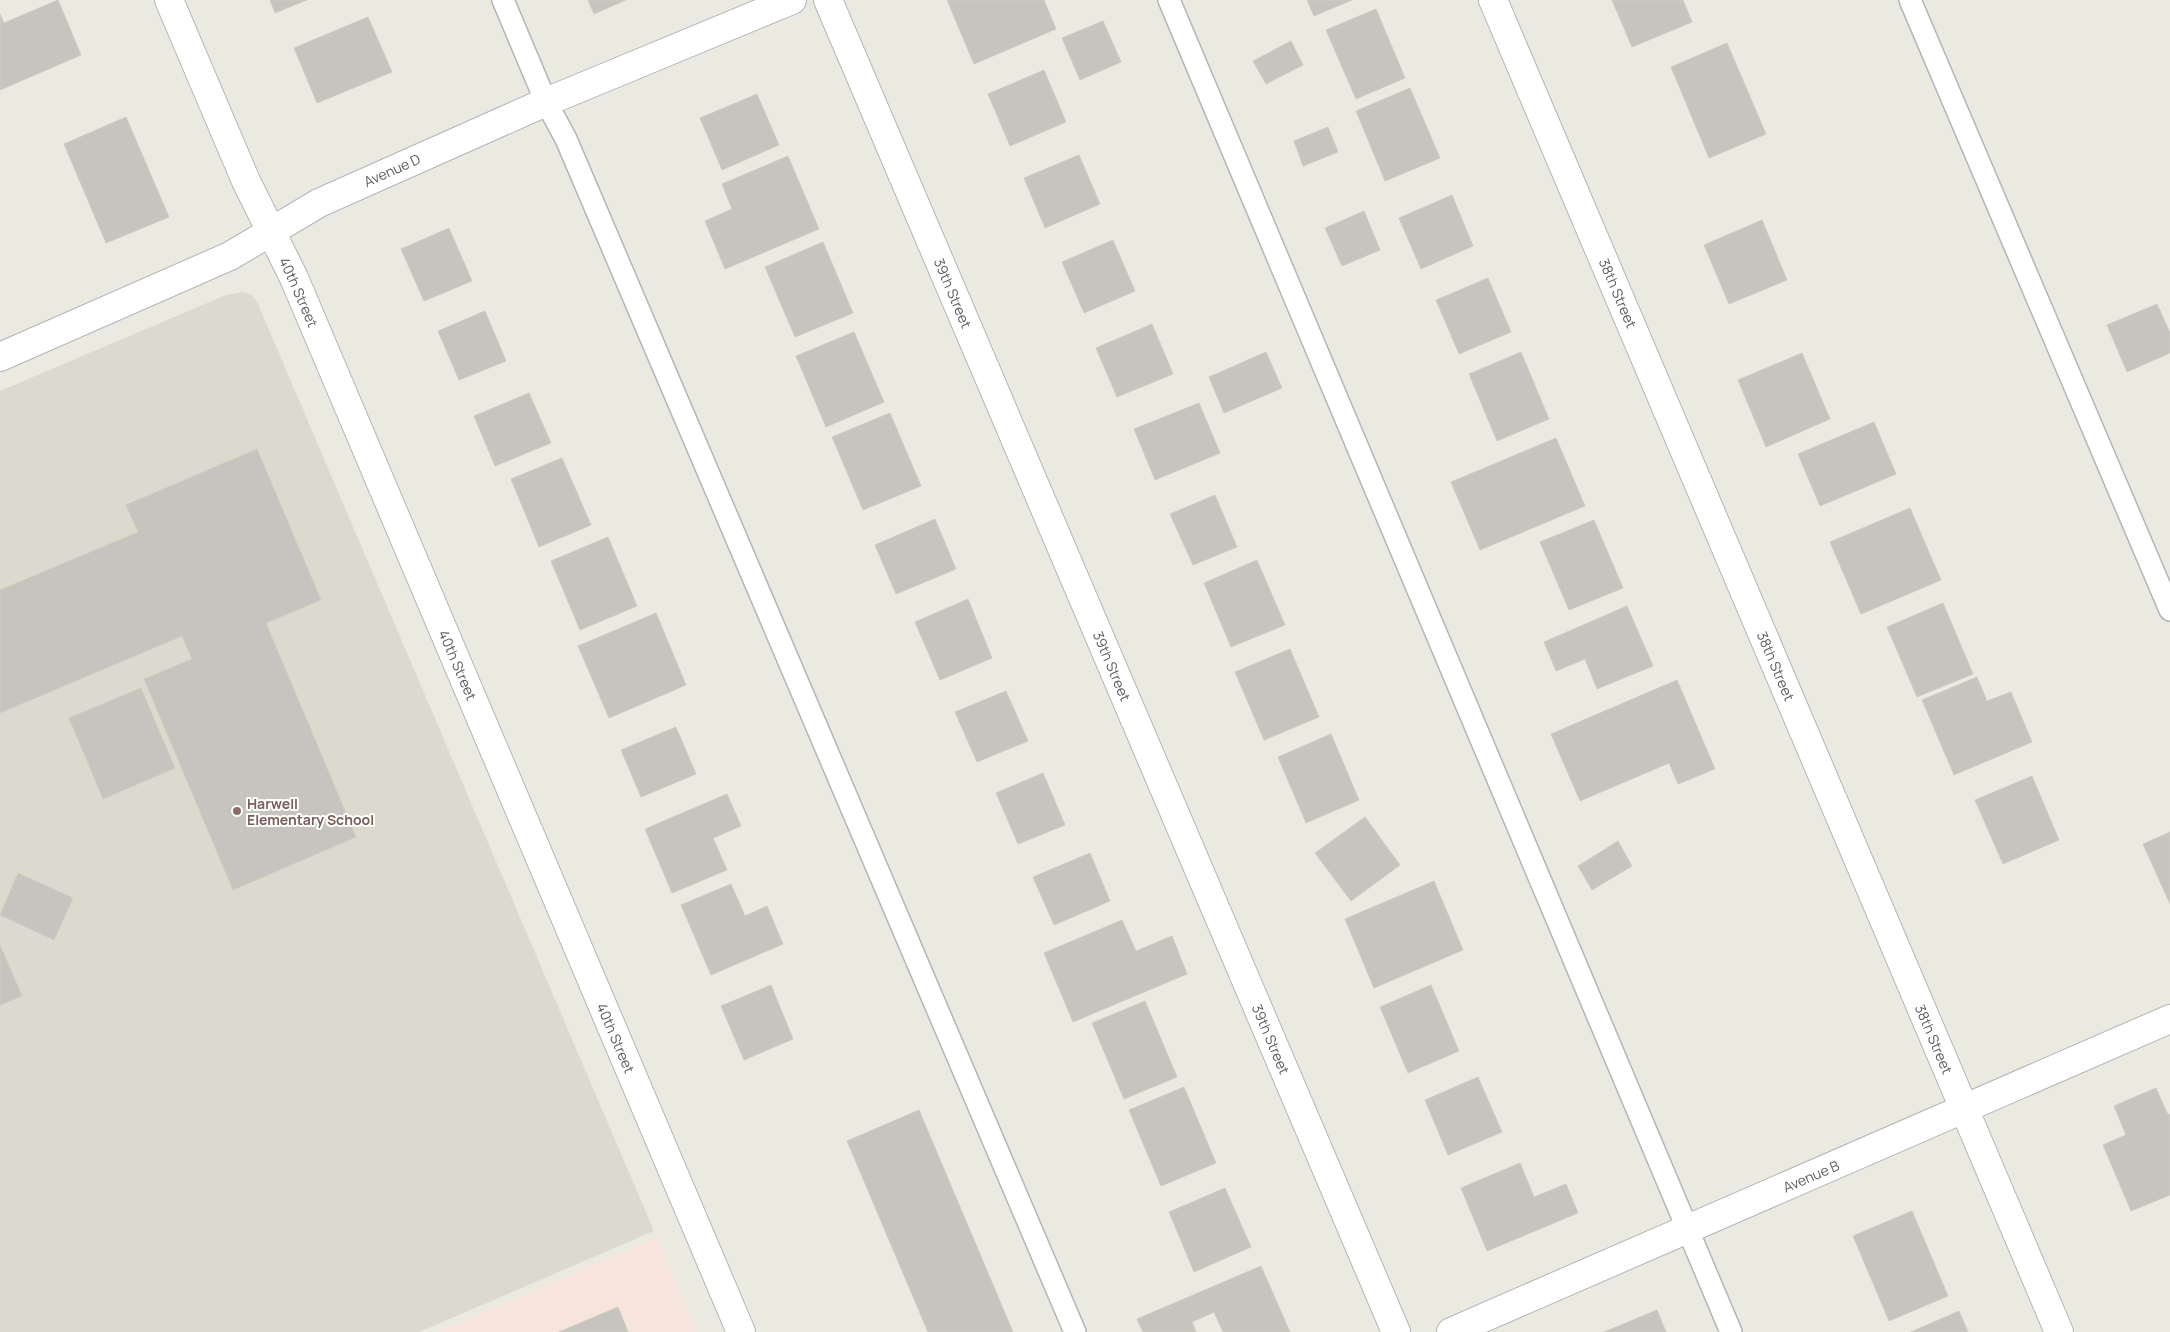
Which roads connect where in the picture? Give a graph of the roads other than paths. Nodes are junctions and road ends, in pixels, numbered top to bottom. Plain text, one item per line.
1 (169, 0) edge
2 (503, 0) edge
3 (792, 0) edge
4 (828, 0) edge
5 (1169, 0) edge
6 (1493, 0) edge
7 (1910, 0) edge
8 (546, 102) junction
9 (271, 232) junction
10 (0, 357) edge
11 (2170, 610) edge
12 (2170, 1019) edge
13 (1964, 1109) junction
14 (1688, 1229) junction
15 (741, 1332) edge
16 (1075, 1332) edge
17 (1396, 1332) edge
18 (1451, 1332) edge
19 (1730, 1332) edge
20 (2059, 1332) edge

1 - 9 street, 40th Street
2 - 8 lane
3 - 8 street, Avenue D
4 - 17 street, 39th Street
5 - 14 lane
6 - 13 street, 38th Street
7 - 11 lane
8 - 9 street, Avenue D
8 - 16 lane
9 - 10 street, Avenue D
9 - 15 street, 40th Street
12 - 13 street, Avenue B
13 - 14 street, Avenue B
13 - 20 street, 38th Street
14 - 18 street, Avenue B
14 - 19 lane

